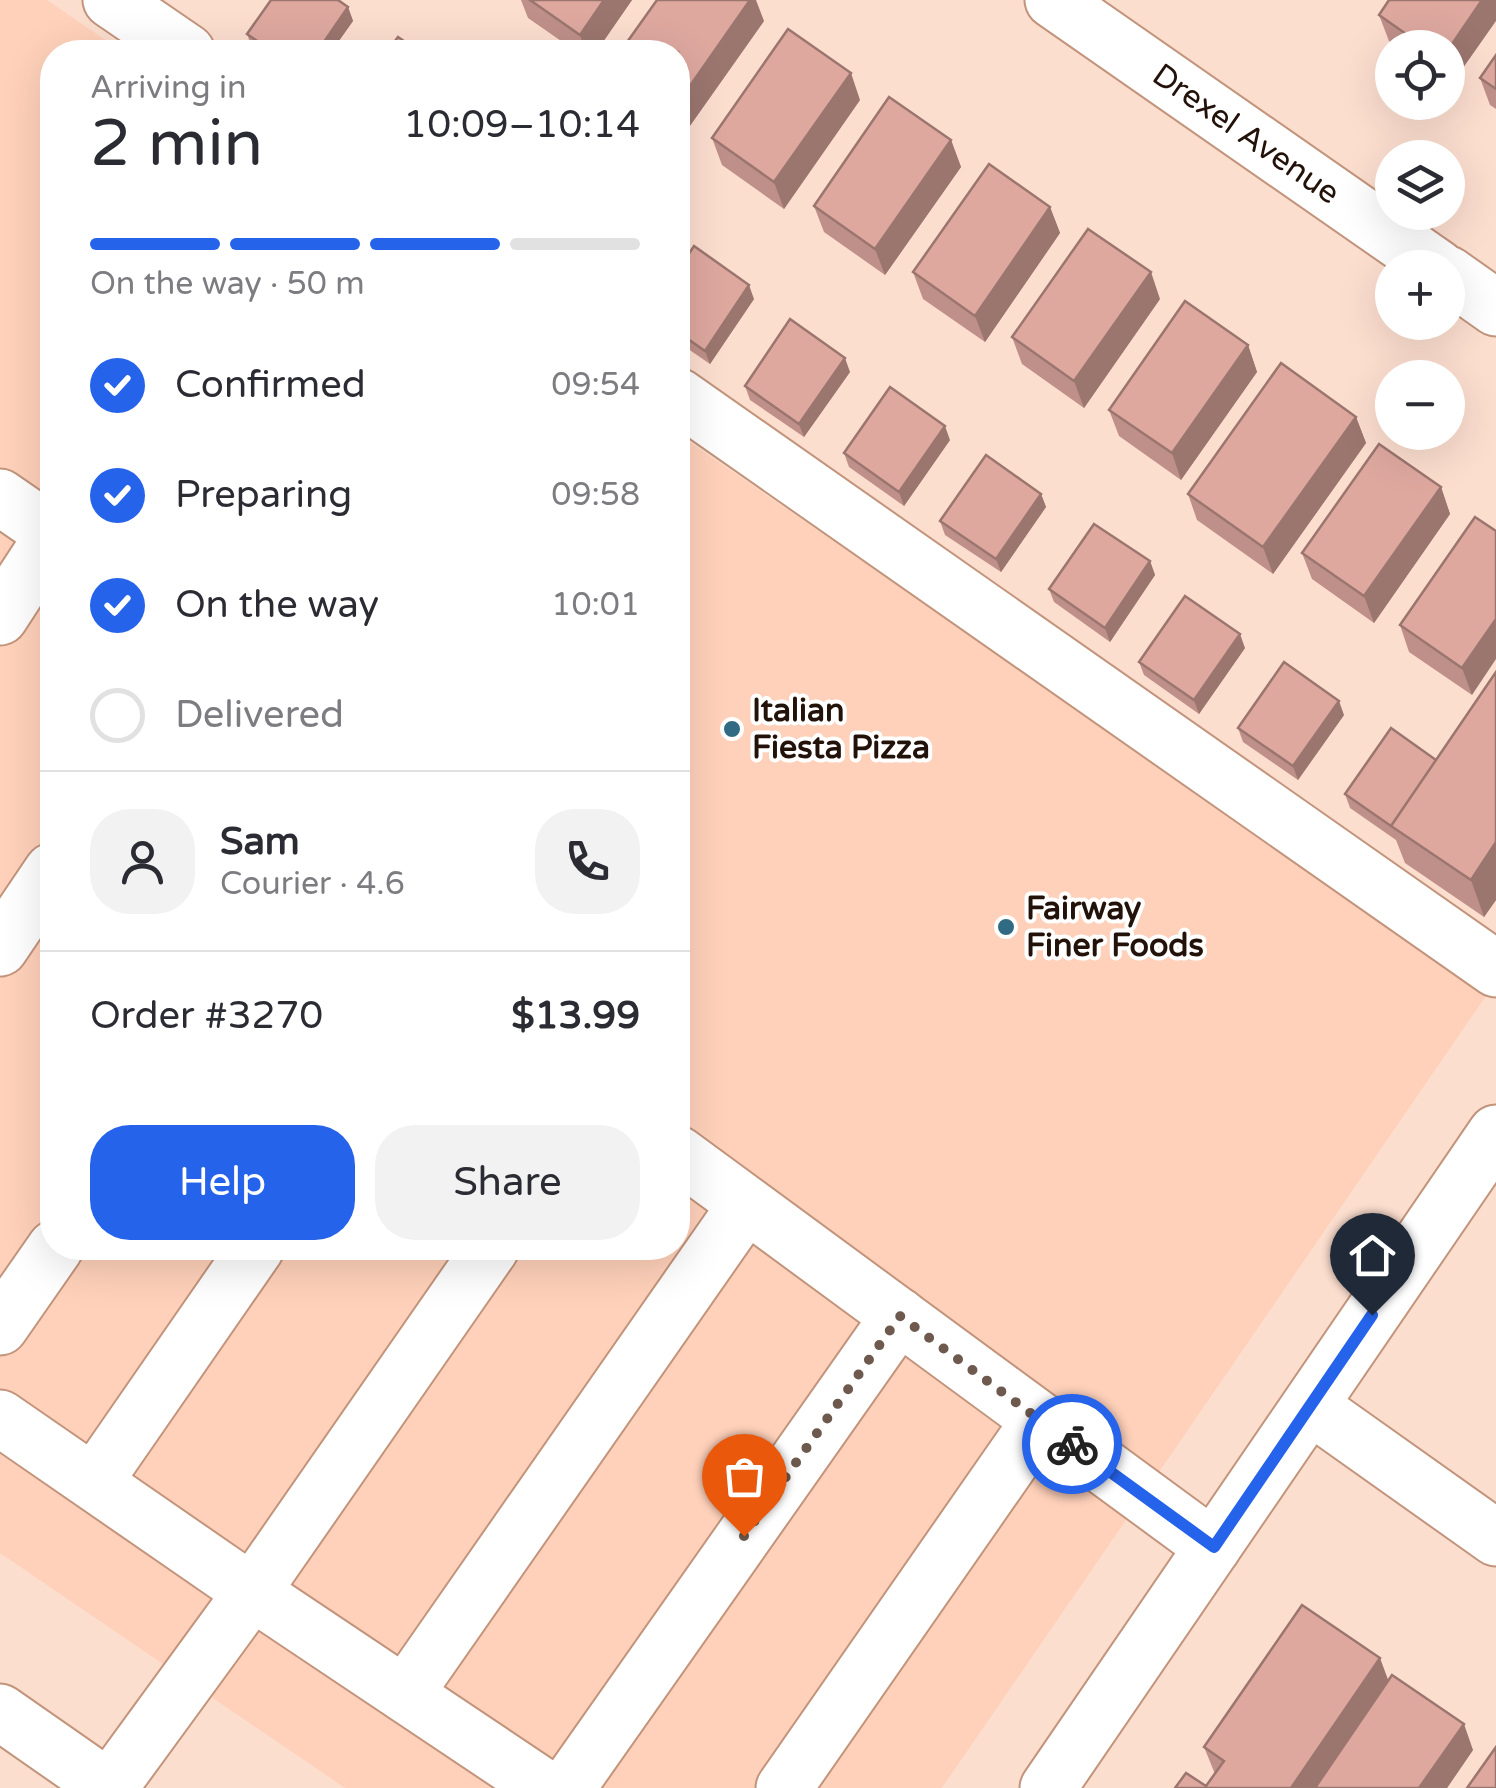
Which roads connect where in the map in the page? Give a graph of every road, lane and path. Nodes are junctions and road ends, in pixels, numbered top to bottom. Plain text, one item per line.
1 (111, 0) edge
2 (1054, 0) edge
3 (169, 40) edge
4 (1412, 250) edge
5 (1465, 286) edge
6 (1496, 308) edge
7 (690, 404) edge
8 (0, 497) edge
9 (40, 526) edge
10 (40, 554) edge
11 (0, 618) edge
12 (40, 889) edge
13 (0, 948) edge
14 (1496, 970) edge
15 (1496, 1133) edge
16 (690, 1163) edge
17 (746, 1205) junction
18 (47, 1260) edge
19 (248, 1260) edge
20 (482, 1260) edge
21 (900, 1316) junction
22 (0, 1327) edge
23 (1310, 1406) junction
24 (0, 1418) edge
25 (1040, 1420) junction
26 (94, 1482) junction
27 (1496, 1538) edge
28 (1214, 1547) junction
29 (252, 1592) junction
30 (405, 1694) junction
31 (0, 1712) edge
32 (110, 1788) edge
33 (545, 1788) edge
34 (566, 1788) edge
35 (784, 1788) edge
36 (1048, 1788) edge

1 - 3 street
2 - 4 street, Drexel Avenue
5 - 6 street
7 - 14 street
8 - 9 street
10 - 11 street
12 - 13 street
15 - 23 street
16 - 17 street
17 - 21 street
17 - 30 street
18 - 22 street
19 - 26 street
20 - 29 street
21 - 25 street
21 - 34 street
23 - 27 street
23 - 28 street
24 - 26 street
25 - 28 street
25 - 35 street
26 - 29 street
28 - 36 street
29 - 30 street
29 - 32 street
30 - 33 street
31 - 32 street

